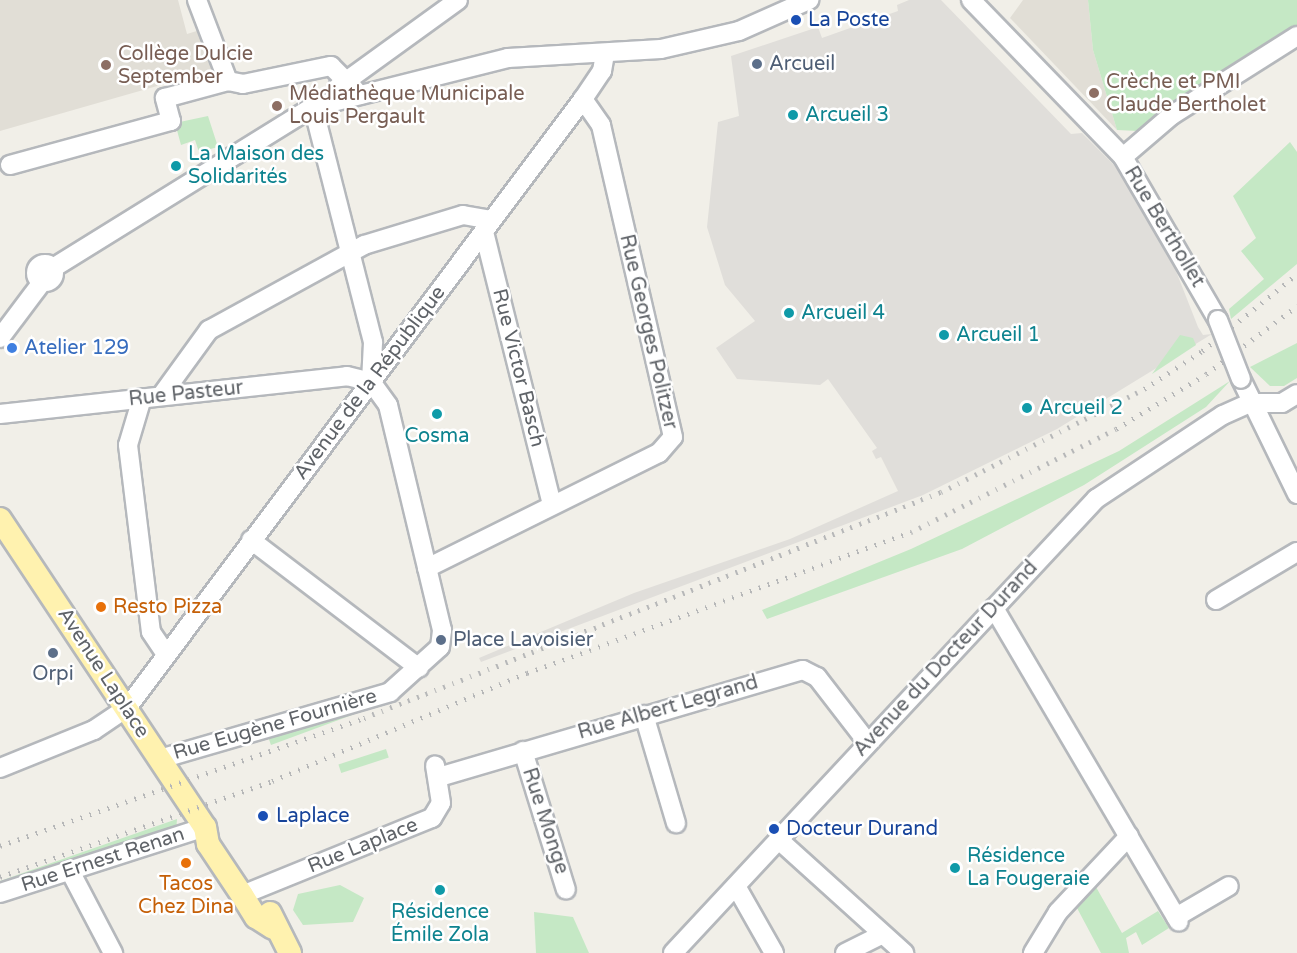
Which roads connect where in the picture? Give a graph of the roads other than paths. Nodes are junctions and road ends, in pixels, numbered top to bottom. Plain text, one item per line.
1 (197, 0) edge
2 (458, 0) edge
3 (809, 0) edge
4 (971, 0) edge
5 (1297, 36) edge
6 (605, 54) junction
7 (348, 80) junction
8 (228, 81) junction
9 (360, 95) junction
10 (583, 99) junction
11 (313, 107) junction
12 (1123, 157) junction
13 (10, 165) dead end
14 (488, 226) junction
15 (350, 253) junction
16 (0, 338) edge
17 (371, 382) junction
18 (1297, 394) edge
19 (161, 396) junction
20 (142, 398) junction
21 (1250, 403) junction
22 (0, 414) edge
23 (1297, 494) edge
24 (552, 504) junction
25 (0, 519) edge
26 (251, 540) junction
27 (1297, 552) edge
28 (427, 568) junction
29 (1216, 600) dead end
30 (994, 609) junction
31 (166, 654) junction
32 (419, 668) junction
33 (127, 708) junction
34 (644, 715) junction
35 (868, 743) junction
36 (523, 751) junction
37 (160, 759) junction
38 (0, 768) edge
39 (437, 771) joint
40 (676, 823) dead end
41 (205, 827) junction
42 (1129, 836) junction
43 (779, 840) junction
44 (70, 871) junction
45 (736, 886) junction
46 (1230, 886) dead end
47 (566, 890) dead end
48 (249, 892) junction
49 (0, 893) edge
50 (883, 934) junction
51 (113, 953) edge
52 (290, 953) edge
53 (673, 953) edge
54 (774, 953) edge
55 (845, 953) edge
56 (904, 953) edge
57 (1033, 953) edge

1 - 8 street
2 - 7 street
3 - 6 street
4 - 12 street, Rue Berthollet
5 - 12 street
6 - 9 street
6 - 10 street, Avenue de la République
7 - 8 street
7 - 9 street
7 - 11 street
8 - 13 street
9 - 11 street
10 - 14 street, Avenue de la République
10 - 24 street, Rue Georges Politzer
11 - 15 street
11 - 16 street
12 - 21 street, Rue Berthollet, bridge
14 - 15 street
14 - 17 street, Avenue de la République
14 - 24 street, Rue Victor Basch
15 - 17 street
15 - 19 street
17 - 19 street, Rue Pasteur
17 - 26 street, Avenue de la République
17 - 28 street
18 - 21 street
19 - 20 street, Rue Pasteur
20 - 22 street, Rue Pasteur
20 - 31 street
21 - 23 street, Rue Berthollet
21 - 30 street, Avenue du Docteur Durand
24 - 28 street, Rue Georges Politzer
25 - 33 main road, Avenue Laplace
26 - 31 street, Avenue de la République
26 - 32 street
27 - 29 street
28 - 32 street
30 - 35 street, Avenue du Docteur Durand
30 - 42 street
31 - 33 street, Avenue de la République
32 - 37 street, Rue Eugène Fournière
33 - 37 main road, Avenue Laplace
33 - 38 street
34 - 35 street, Rue Albert Legrand
34 - 36 street, Rue Albert Legrand
34 - 40 street
35 - 43 street, Avenue du Docteur Durand
36 - 39 street, Rue Albert Legrand
36 - 47 street, Rue Monge
37 - 41 main road, Avenue Laplace
39 - 48 street, Rue Laplace
41 - 44 street, Rue Ernest Renan
41 - 48 main road, Avenue Laplace
42 - 46 street
42 - 57 street
43 - 45 street, Avenue du Docteur Durand
43 - 50 street
44 - 49 street, Rue Ernest Renan
44 - 51 street
45 - 53 street, Avenue du Docteur Durand
45 - 54 street
48 - 52 main road, Avenue Laplace
50 - 55 street
50 - 56 street

